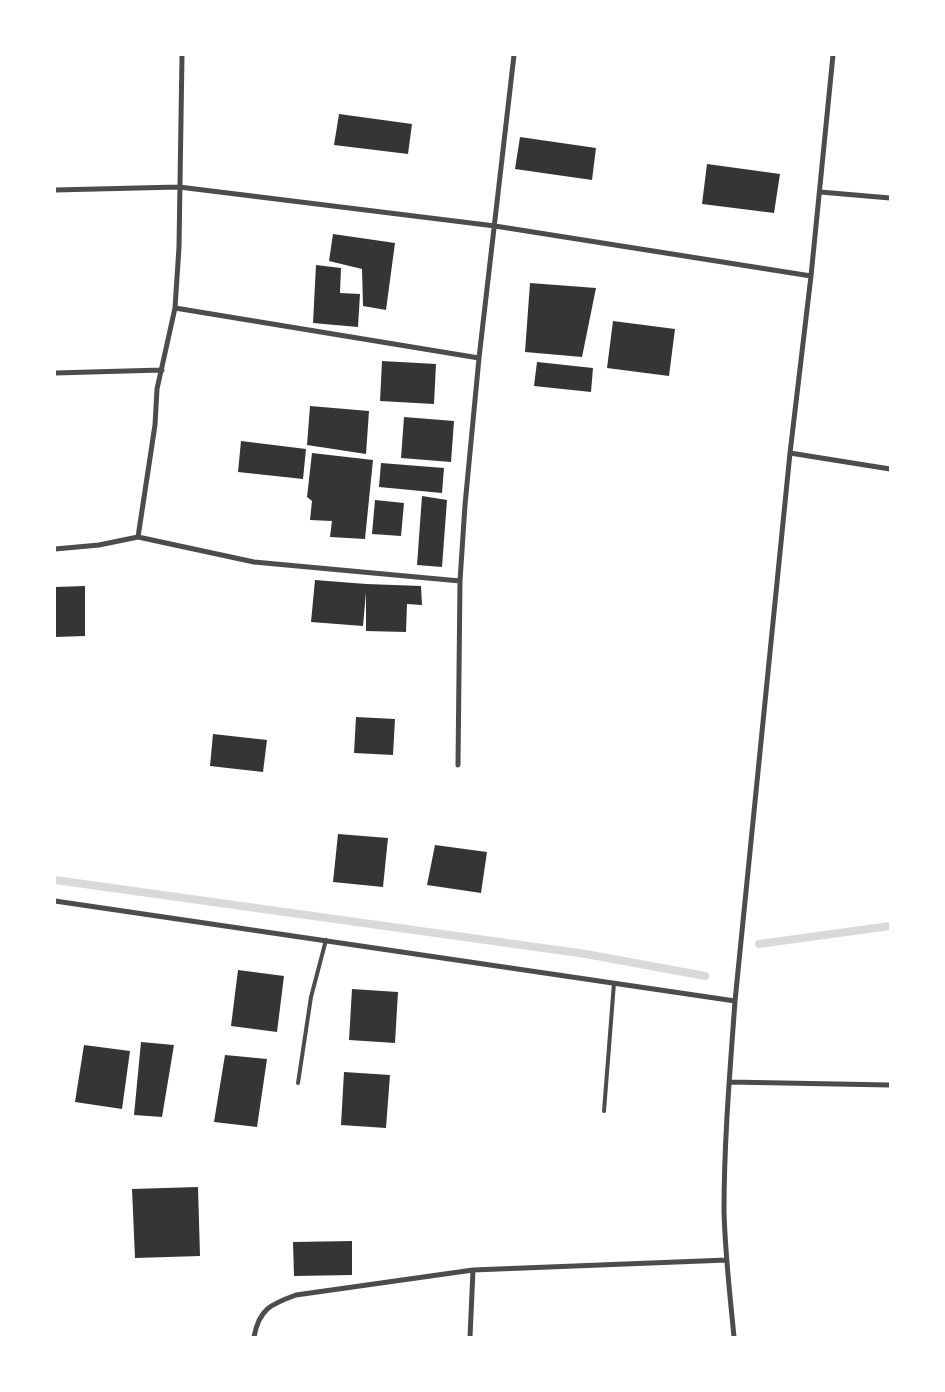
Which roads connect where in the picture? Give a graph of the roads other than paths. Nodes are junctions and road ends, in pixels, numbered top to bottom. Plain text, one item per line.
1 (182, 55) edge
2 (514, 55) edge
3 (833, 55) edge
4 (179, 187) junction
5 (55, 190) edge
6 (820, 192) junction
7 (890, 198) edge
8 (495, 226) junction
9 (811, 276) junction
10 (175, 308) junction
11 (479, 358) junction
12 (162, 370) junction
13 (55, 373) edge
14 (790, 453) junction
15 (890, 469) edge
16 (138, 537) junction
17 (55, 549) edge
18 (460, 580) junction
19 (458, 765) dead end
20 (55, 900) edge
21 (326, 940) junction
22 (614, 983) junction
23 (735, 1000) junction
24 (729, 1082) junction
25 (298, 1083) dead end
26 (890, 1085) edge
27 (604, 1111) dead end
28 (727, 1260) junction
29 (473, 1270) junction
30 (254, 1337) edge
31 (470, 1337) edge
32 (734, 1337) edge

1 - 4 street
2 - 8 street
3 - 6 street
4 - 5 street
4 - 8 street
4 - 10 street
6 - 7 street
6 - 9 street
8 - 9 street
8 - 11 street
9 - 14 street
10 - 11 street
10 - 12 street
11 - 18 street
12 - 13 street
12 - 16 street
14 - 15 street
14 - 23 street
16 - 17 street
16 - 18 street
18 - 19 street
20 - 21 street
21 - 22 street
21 - 25 lane
22 - 23 street
22 - 27 lane
23 - 24 street
24 - 26 street
24 - 28 street
28 - 29 street
28 - 32 street
29 - 30 street
29 - 31 street

